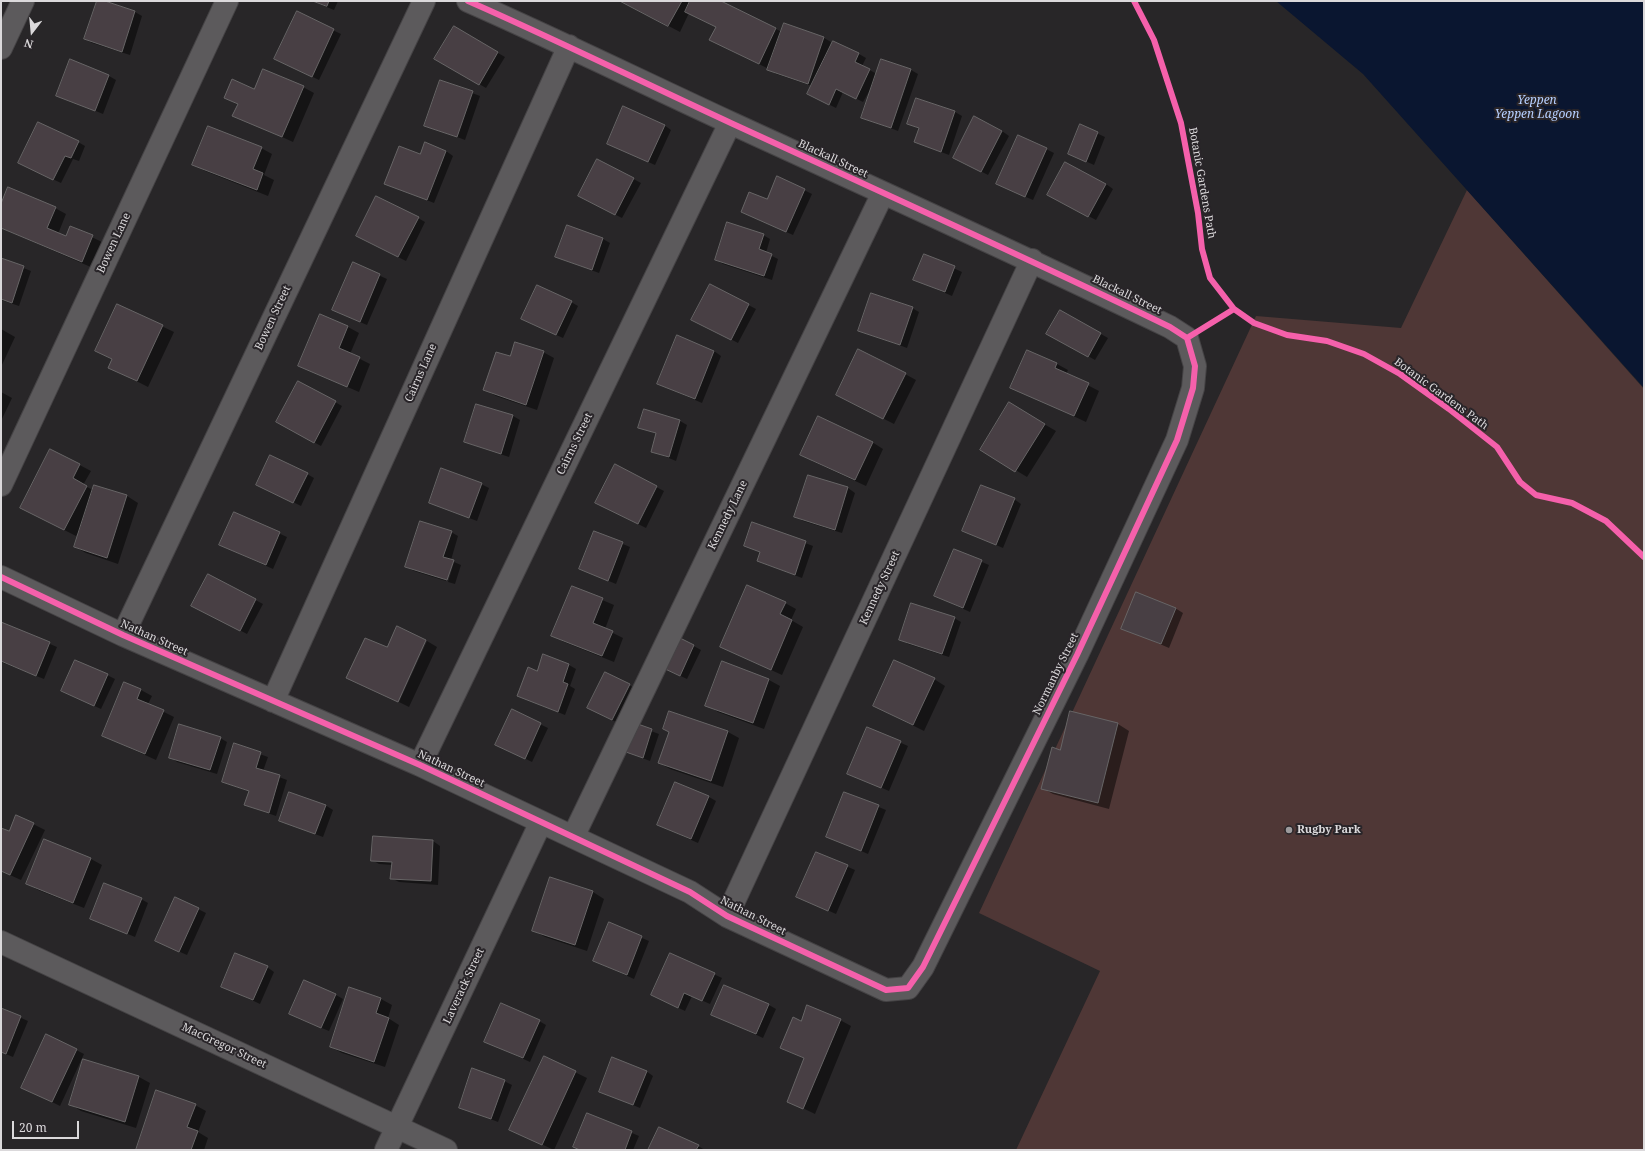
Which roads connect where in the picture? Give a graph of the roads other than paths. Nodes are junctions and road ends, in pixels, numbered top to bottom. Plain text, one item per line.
1 (23, 1) edge
2 (227, 1) edge
3 (424, 1) edge
4 (468, 1) edge
5 (569, 46) junction
6 (1, 48) edge
7 (730, 122) junction
8 (883, 193) junction
9 (1032, 260) junction
10 (1187, 338) joint
11 (1, 485) edge
12 (1, 577) edge
13 (123, 635) junction
14 (273, 701) junction
15 (420, 765) junction
16 (541, 822) junction
17 (573, 837) junction
18 (727, 916) junction
19 (1, 942) edge
20 (886, 990) joint
21 (397, 1127) junction
22 (386, 1150) edge
23 (446, 1150) edge

1 - 6 street
2 - 11 street, Bowen Lane
3 - 13 street, Bowen Street
4 - 5 street, Blackall Street
5 - 7 street, Blackall Street
5 - 14 street, Cairns Lane
7 - 8 street, Blackall Street
7 - 15 street, Cairns Street
8 - 9 street, Blackall Street
8 - 17 street, Kennedy Lane
9 - 10 street, Blackall Street
9 - 18 street, Kennedy Street
10 - 20 street, Normanby Street
12 - 13 street, Nathan Street
13 - 14 street, Nathan Street
14 - 15 street, Nathan Street
15 - 16 street, Nathan Street
16 - 17 street, Nathan Street
16 - 21 street, Laverack Street
17 - 18 street, Nathan Street
18 - 20 street, Nathan Street
19 - 21 street, MacGregor Street
21 - 22 street, Laverack Street
21 - 23 street, MacGregor Street

